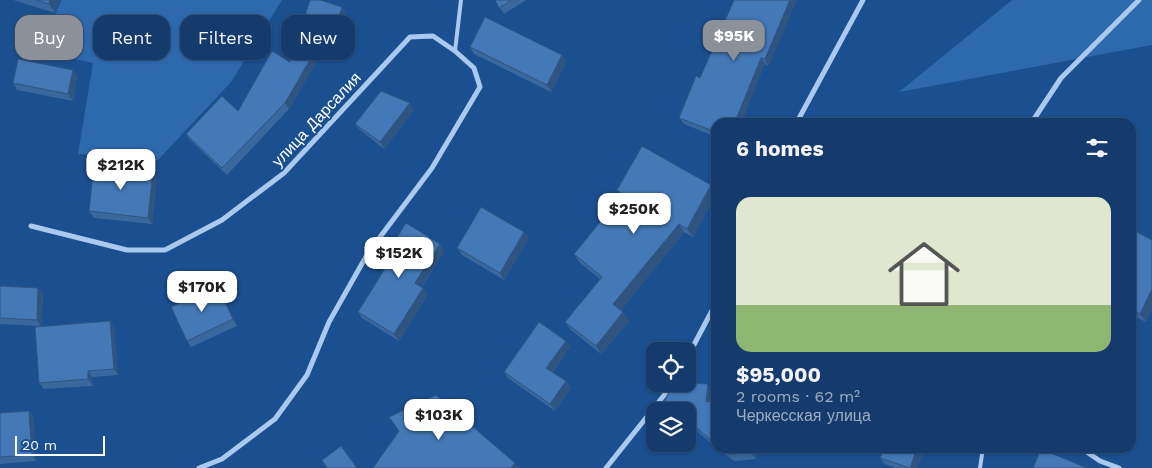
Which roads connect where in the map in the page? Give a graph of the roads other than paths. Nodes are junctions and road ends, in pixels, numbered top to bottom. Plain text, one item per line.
1 (461, 0) edge
2 (863, 0) edge
3 (1139, 0) edge
4 (455, 51) junction
5 (799, 118) edge
6 (1035, 118) edge
7 (30, 226) dead end
8 (711, 312) edge
9 (695, 342) edge
10 (666, 392) edge
11 (982, 453) edge
12 (1088, 453) edge
13 (199, 468) edge
14 (606, 468) edge
15 (980, 468) edge
16 (1119, 468) edge

1 - 4 lane
2 - 5 street
3 - 6 street
4 - 7 street, улица Дарсалия
4 - 13 street, улица Дарсалия
8 - 9 street
10 - 14 street
11 - 15 lane
12 - 16 street

